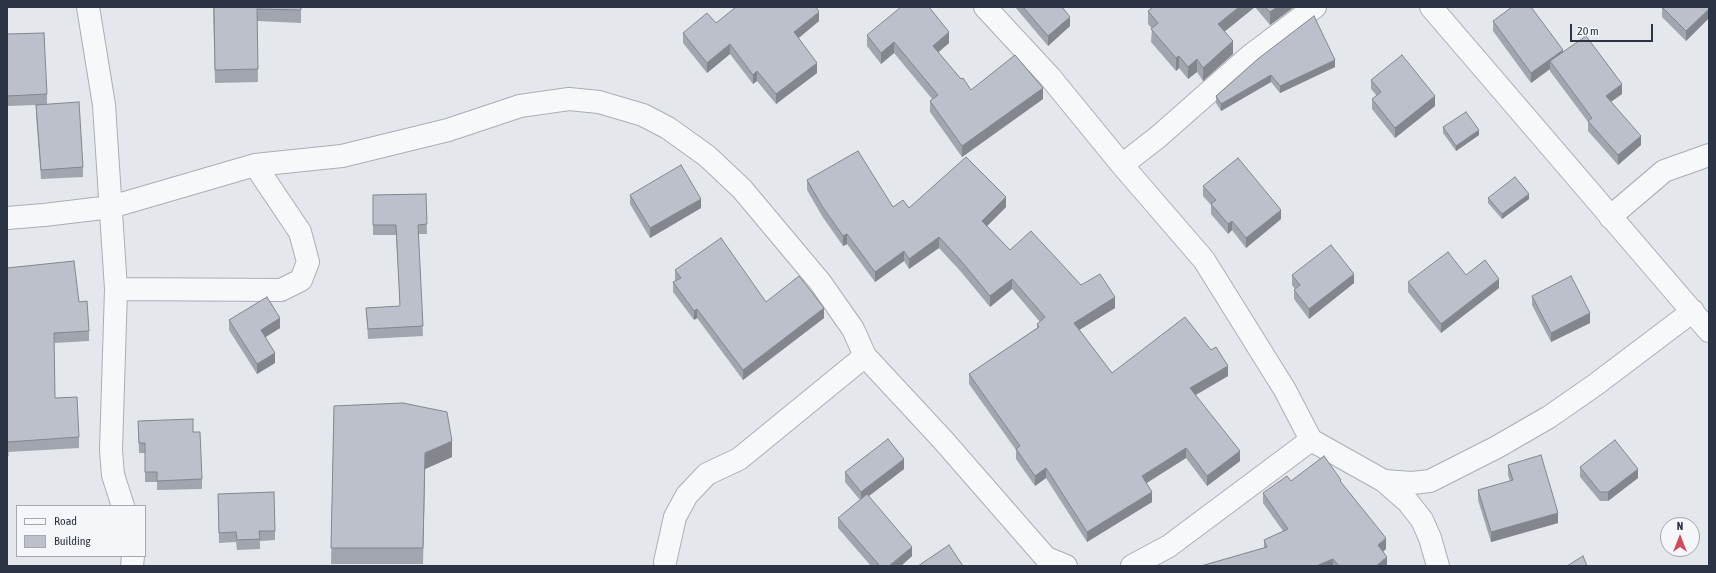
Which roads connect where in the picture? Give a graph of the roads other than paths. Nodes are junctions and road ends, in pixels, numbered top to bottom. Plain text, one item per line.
1 (88, 7) edge
2 (985, 7) edge
3 (1315, 7) edge
4 (1431, 7) edge
5 (1709, 155) edge
6 (255, 165) junction
7 (1122, 165) junction
8 (111, 206) junction
9 (1610, 217) junction
10 (7, 218) edge
11 (116, 289) junction
12 (1693, 311) junction
13 (1709, 331) edge
14 (865, 356) junction
15 (1311, 440) junction
16 (1384, 481) junction
17 (1430, 481) junction
18 (123, 505) edge
19 (1422, 520) junction
20 (665, 562) dead end
21 (1066, 566) edge
22 (1132, 566) edge
23 (1438, 566) edge

1 - 8 street
2 - 7 street
3 - 7 street
4 - 9 street
5 - 9 street
6 - 8 street
6 - 11 street
6 - 14 street
7 - 15 street
8 - 10 street
8 - 11 street
9 - 12 street
11 - 18 street
12 - 13 street
12 - 17 street
14 - 20 street
14 - 21 street
15 - 16 street
15 - 22 street
16 - 17 street
16 - 19 street
17 - 19 street
19 - 23 street

